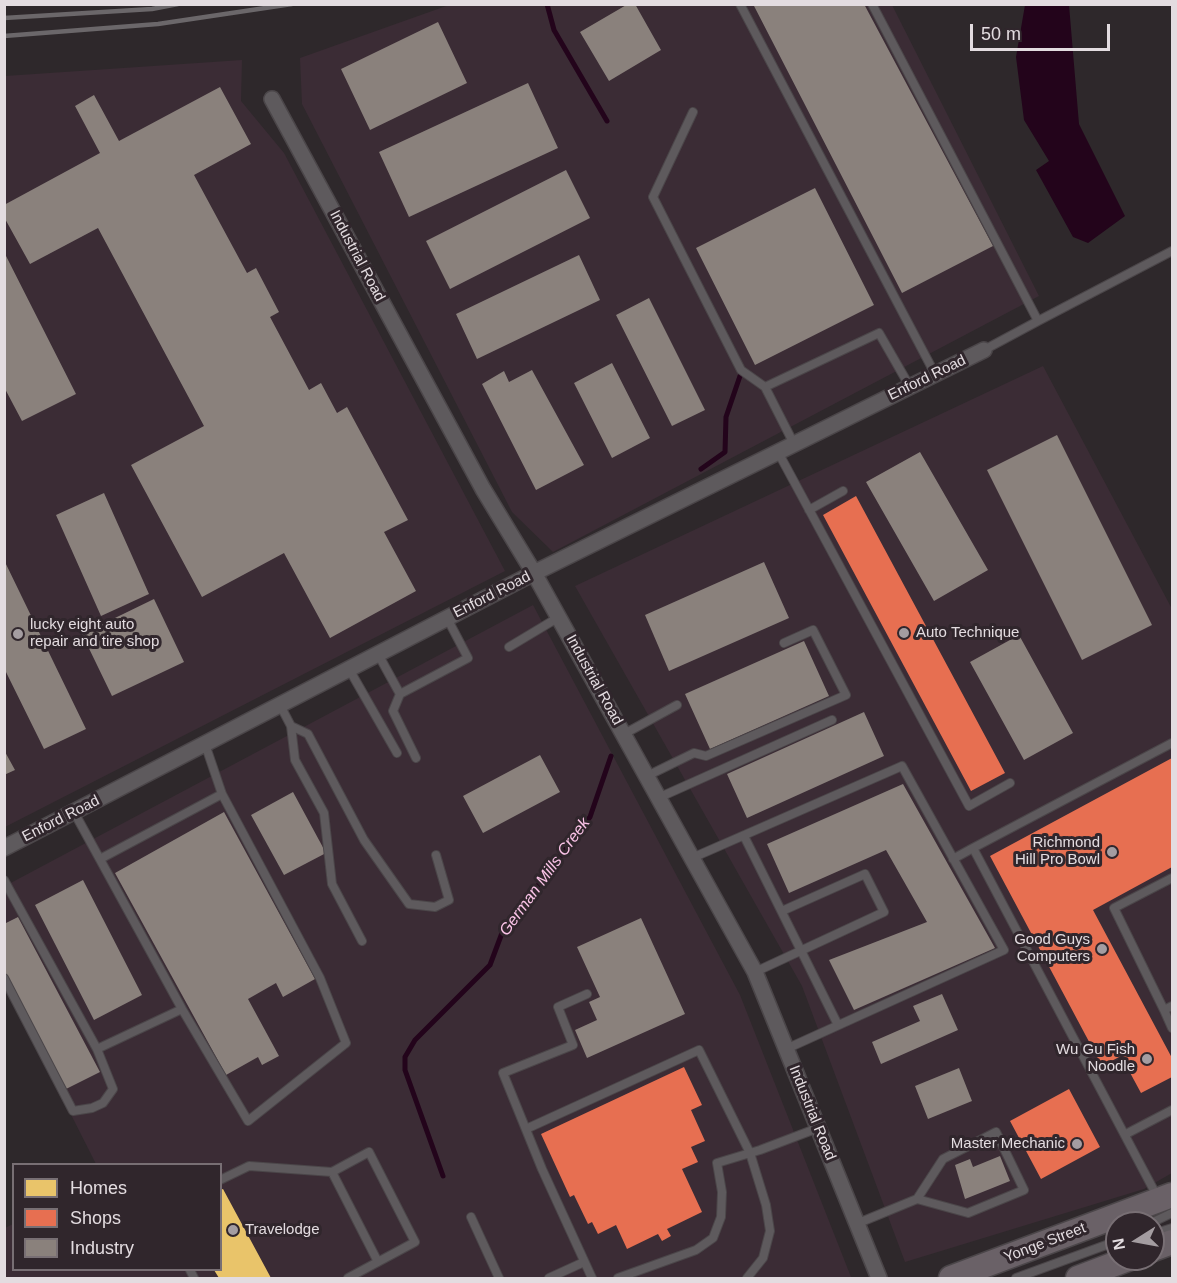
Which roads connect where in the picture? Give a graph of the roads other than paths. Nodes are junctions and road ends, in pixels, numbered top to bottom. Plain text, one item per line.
1 (740, 4) edge
2 (873, 4) edge
3 (272, 99) dead end
4 (693, 112) dead end
5 (1173, 251) edge
6 (1038, 321) junction
7 (984, 350) joint
8 (935, 374) junction
9 (765, 387) junction
10 (910, 387) junction
11 (794, 444) junction
12 (778, 452) junction
13 (843, 491) dead end
14 (809, 510) junction
15 (534, 573) junction
16 (447, 618) junction
17 (559, 618) junction
18 (784, 643) dead end
19 (509, 646) dead end
20 (378, 654) junction
21 (349, 669) junction
22 (400, 694) junction
23 (280, 705) junction
24 (677, 705) dead end
25 (832, 720) dead end
26 (291, 726) junction
27 (624, 734) junction
28 (1173, 743) edge
29 (205, 744) junction
30 (397, 753) dead end
31 (416, 758) dead end
32 (647, 776) junction
33 (1010, 783) dead end
34 (222, 794) junction
35 (658, 798) junction
36 (74, 812) junction
37 (744, 836) junction
38 (4, 848) edge
39 (973, 848) junction
40 (436, 855) dead end
41 (692, 858) junction
42 (100, 859) junction
43 (953, 859) junction
44 (1173, 878) edge
45 (4, 880) edge
46 (782, 911) junction
47 (362, 941) dead end
48 (802, 951) junction
49 (755, 972) junction
50 (4, 978) edge
51 (587, 994) dead end
52 (1173, 1006) edge
53 (182, 1008) junction
54 (1164, 1010) junction
55 (838, 1025) junction
56 (1173, 1028) edge
57 (786, 1049) junction
58 (98, 1050) junction
59 (1173, 1110) edge
60 (818, 1128) junction
61 (526, 1129) junction
62 (1126, 1134) junction
63 (750, 1153) junction
64 (332, 1172) junction
65 (222, 1179) edge
66 (917, 1199) junction
67 (1168, 1203) edge
68 (471, 1217) dead end
69 (856, 1224) junction
70 (1105, 1245) edge
71 (378, 1262) junction
72 (584, 1262) junction
73 (1105, 1268) edge
74 (348, 1278) edge
75 (499, 1278) edge
76 (549, 1278) edge
77 (592, 1278) edge
78 (618, 1278) edge
79 (747, 1278) edge
80 (879, 1278) edge
81 (951, 1278) edge
82 (1016, 1278) edge
83 (1078, 1278) edge

1 - 8 lane
2 - 6 lane
3 - 15 street, Industrial Road
4 - 9 lane
5 - 6 lane
6 - 7 lane
7 - 8 street, Enford Road
8 - 10 street, Enford Road
9 - 10 lane
9 - 11 lane
10 - 11 street, Enford Road
11 - 12 street, Enford Road
12 - 14 lane
12 - 15 street, Enford Road
13 - 14 lane
14 - 33 lane
15 - 16 street, Enford Road
15 - 17 street, Industrial Road
16 - 20 street, Enford Road
16 - 22 lane
17 - 19 lane
17 - 27 street, Industrial Road
18 - 32 lane
20 - 21 street, Enford Road
20 - 22 lane
21 - 23 street, Enford Road
21 - 30 lane
22 - 31 lane
23 - 26 lane
23 - 29 street, Enford Road
24 - 27 lane
25 - 35 lane
26 - 40 lane
26 - 47 lane
27 - 32 street, Industrial Road
28 - 39 lane
29 - 34 lane
29 - 36 street, Enford Road
32 - 35 street, Industrial Road
34 - 42 lane
34 - 53 lane
35 - 41 street, Industrial Road
36 - 38 street, Enford Road
36 - 42 lane
37 - 41 lane
37 - 43 lane
37 - 46 lane
39 - 43 lane
39 - 62 lane
41 - 49 street, Industrial Road
42 - 53 lane
43 - 55 lane
44 - 54 lane
45 - 58 lane
46 - 48 lane
46 - 48 lane
48 - 49 lane
48 - 55 lane
49 - 57 street, Industrial Road
50 - 58 lane
51 - 61 lane
52 - 54 lane
53 - 58 lane
54 - 56 lane
55 - 57 lane
57 - 60 street, Industrial Road
59 - 62 lane
60 - 63 lane
60 - 69 street, Industrial Road
61 - 63 lane
61 - 72 lane
62 - 67 lane
63 - 78 lane
63 - 79 lane
64 - 65 lane
64 - 71 lane
64 - 71 lane
66 - 66 lane
66 - 69 lane
67 - 81 main road, Yonge Street
68 - 75 lane
69 - 80 street, Industrial Road
70 - 82 lane
71 - 74 lane
72 - 76 lane
72 - 77 lane
73 - 83 main road

